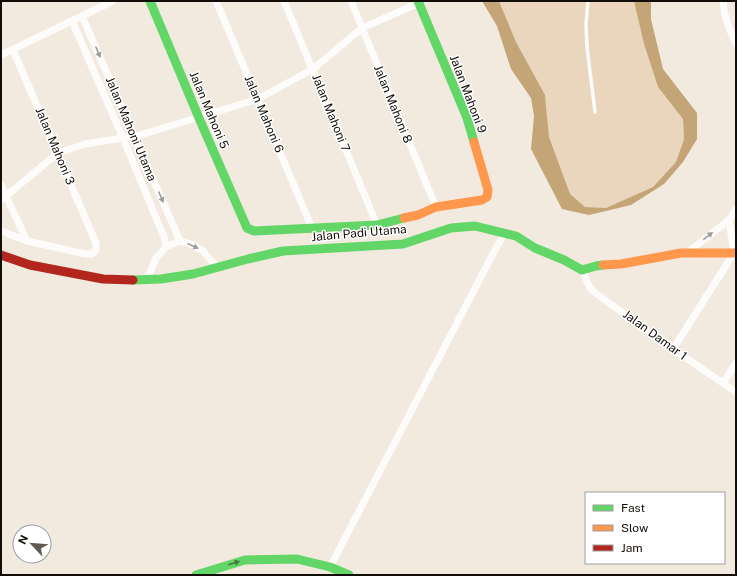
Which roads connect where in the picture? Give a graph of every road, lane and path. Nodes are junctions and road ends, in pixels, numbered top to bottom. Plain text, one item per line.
1 (113, 1) edge
2 (150, 1) edge
3 (216, 1) edge
4 (284, 1) edge
5 (351, 1) edge
6 (588, 1) edge
7 (723, 1) edge
8 (419, 2) edge
9 (82, 16) junction
10 (72, 21) junction
11 (362, 28) junction
12 (736, 42) edge
13 (13, 50) junction
14 (1, 55) edge
15 (313, 69) junction
16 (258, 99) junction
17 (595, 112) dead end
18 (199, 118) junction
19 (134, 137) junction
20 (123, 138) junction
21 (58, 153) junction
22 (1, 185) edge
23 (4, 198) edge
24 (436, 208) junction
25 (736, 209) edge
26 (729, 220) junction
27 (377, 225) junction
28 (312, 228) junction
29 (1, 230) edge
30 (505, 233) junction
31 (27, 241) junction
32 (180, 241) junction
33 (166, 247) junction
34 (687, 252) junction
35 (735, 253) edge
36 (1, 255) edge
37 (218, 268) junction
38 (582, 270) junction
39 (147, 279) junction
40 (673, 349) junction
41 (736, 363) edge
42 (723, 383) junction
43 (736, 392) edge
44 (330, 567) junction
45 (196, 575) edge
46 (349, 575) edge

1 - 9 street
2 - 18 street, Jalan Mahoni 5
3 - 16 street, Jalan Mahoni 6
4 - 15 street, Jalan Mahoni 7
5 - 11 street, Jalan Mahoni 8
6 - 17 lane
7 - 12 street
8 - 11 street
8 - 24 street, Jalan Mahoni 9
9 - 10 street
9 -> 19 street, Jalan Mahoni Utama
10 - 13 street
10 - 20 street, Jalan Mahoni Utama
11 - 15 street
11 - 24 street, Jalan Mahoni 8
13 - 14 street
13 - 21 street, Jalan Mahoni 3
15 - 16 street
15 - 27 street, Jalan Mahoni 7
16 - 18 street
16 - 28 street, Jalan Mahoni 6
18 - 19 street
18 - 28 street, Jalan Mahoni 5
19 - 20 street
19 -> 32 street, Jalan Mahoni Utama
20 - 21 street
20 - 33 street, Jalan Mahoni Utama
21 - 23 street
21 - 31 street, Jalan Mahoni 3
22 - 23 street
23 - 31 street
24 - 27 street
25 - 26 street
34 -> 26 street
26 - 35 street
27 - 28 street
29 - 31 street
30 - 37 street, Jalan Padi Utama
30 - 38 street, Jalan Padi Utama
30 - 44 street
32 - 33 street
32 -> 37 street
33 - 39 street
34 - 35 street
34 - 38 street
35 - 40 street
36 - 39 street, Jalan Padi Utama
37 - 39 street, Jalan Padi Utama
38 - 40 street, Jalan Damar 1
40 - 42 street, Jalan Damar 1
41 - 42 street
42 - 43 street, Jalan Damar 1
45 -> 44 street
44 - 46 street

